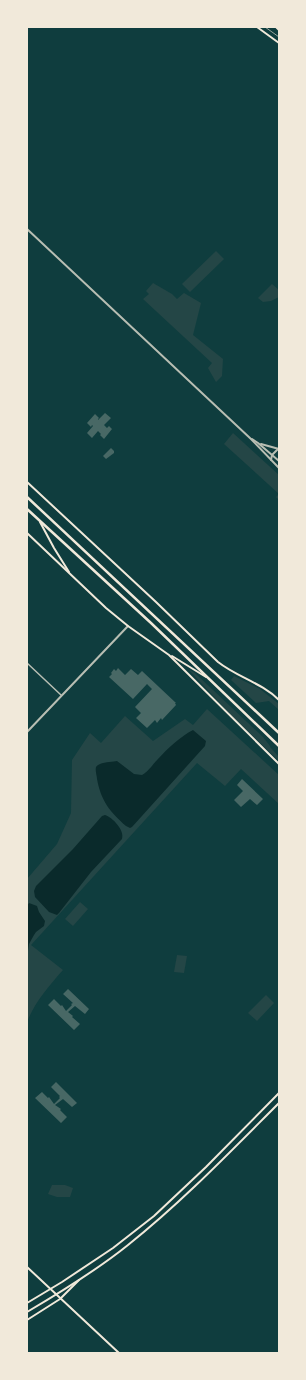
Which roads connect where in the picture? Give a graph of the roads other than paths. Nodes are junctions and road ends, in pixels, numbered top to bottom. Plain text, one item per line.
1 (256, 27) edge
2 (276, 27) edge
3 (279, 30) edge
4 (279, 43) edge
5 (27, 229) edge
6 (251, 439) junction
7 (258, 443) junction
8 (278, 449) edge
9 (272, 455) junction
10 (271, 460) junction
11 (279, 461) edge
12 (279, 468) edge
13 (27, 482) edge
14 (27, 497) edge
15 (27, 508) edge
16 (39, 520) junction
17 (27, 533) edge
18 (70, 574) junction
19 (128, 626) junction
20 (169, 655) junction
21 (27, 663) edge
22 (206, 677) junction
23 (61, 695) junction
24 (279, 700) edge
25 (27, 732) edge
26 (279, 733) edge
27 (279, 746) edge
28 (279, 764) edge
29 (279, 1093) edge
30 (279, 1103) edge
31 (27, 1267) edge
32 (83, 1276) junction
33 (50, 1289) junction
34 (56, 1295) junction
35 (60, 1299) junction
36 (27, 1303) edge
37 (27, 1312) edge
38 (27, 1320) edge
39 (119, 1353) edge

1 - 4 main road
2 - 3 main road
5 - 6 street
6 - 7 street
6 - 10 street
7 - 8 street
7 - 9 street
8 - 9 street
9 - 10 street
9 - 11 street
10 - 12 street
13 - 24 main road
14 - 26 main road
15 - 16 main road
16 - 18 main road
16 - 22 main road
17 - 18 main road
18 - 19 main road
19 - 20 main road
19 - 23 street
20 - 22 main road
20 - 28 main road
21 - 23 street
22 - 27 main road
23 - 25 street
29 - 33 main road
30 - 32 main road
31 - 33 main road
32 - 34 main road
32 - 35 main road
33 - 34 main road
33 - 36 main road
34 - 35 main road
34 - 37 main road
35 - 38 main road
35 - 39 main road

